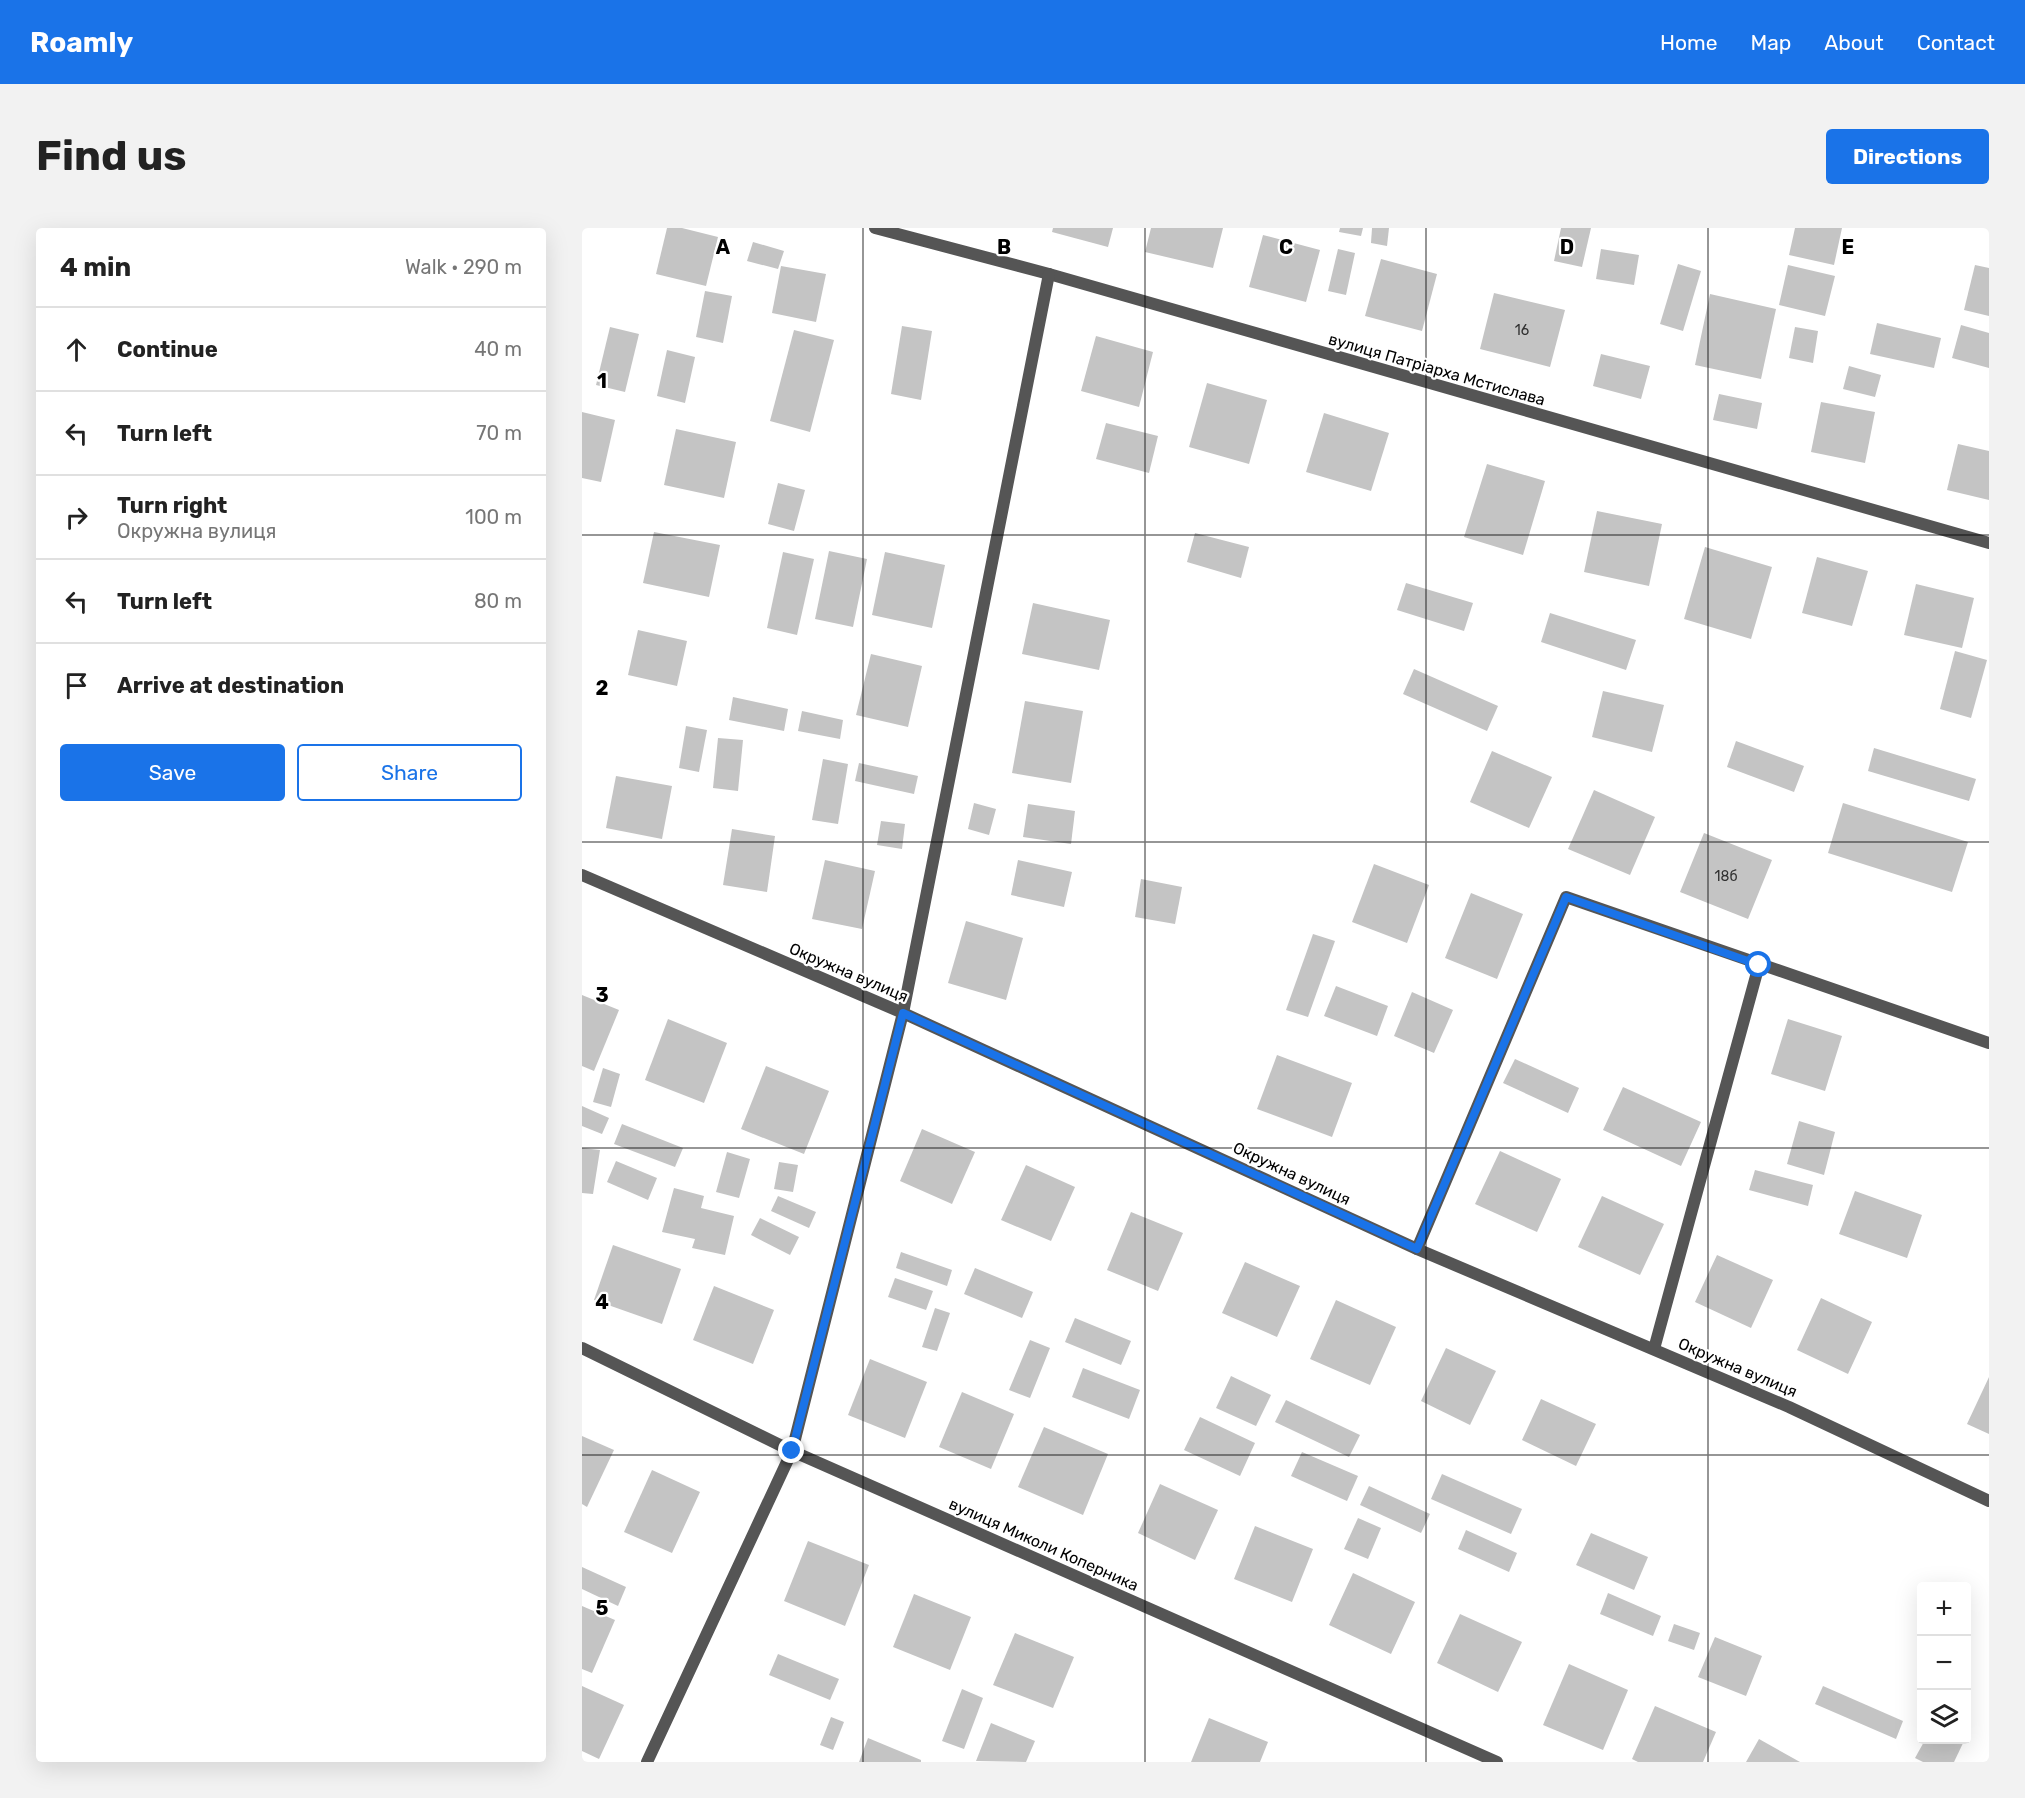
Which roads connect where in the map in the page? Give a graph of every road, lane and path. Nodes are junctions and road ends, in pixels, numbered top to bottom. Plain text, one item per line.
1 (875, 228) edge
2 (1049, 274) junction
3 (1989, 543) edge
4 (582, 875) edge
5 (1759, 965) junction
6 (903, 1013) junction
7 (1989, 1043) edge
8 (1417, 1249) junction
9 (582, 1348) edge
10 (1654, 1349) junction
11 (792, 1451) junction
12 (1989, 1501) edge
13 (647, 1762) edge
14 (1497, 1762) edge

1 - 2 street, вулиця Патріарха Мстислава
2 - 3 street, вулиця Патріарха Мстислава
2 - 6 street
4 - 6 street, Окружна вулиця
5 - 7 street
5 - 8 street
5 - 10 street
6 - 8 street, Окружна вулиця
6 - 11 street
8 - 10 street, Окружна вулиця
9 - 11 street, вулиця Миколи Коперника
10 - 12 street, Окружна вулиця
11 - 13 street
11 - 14 street, вулиця Миколи Коперника

